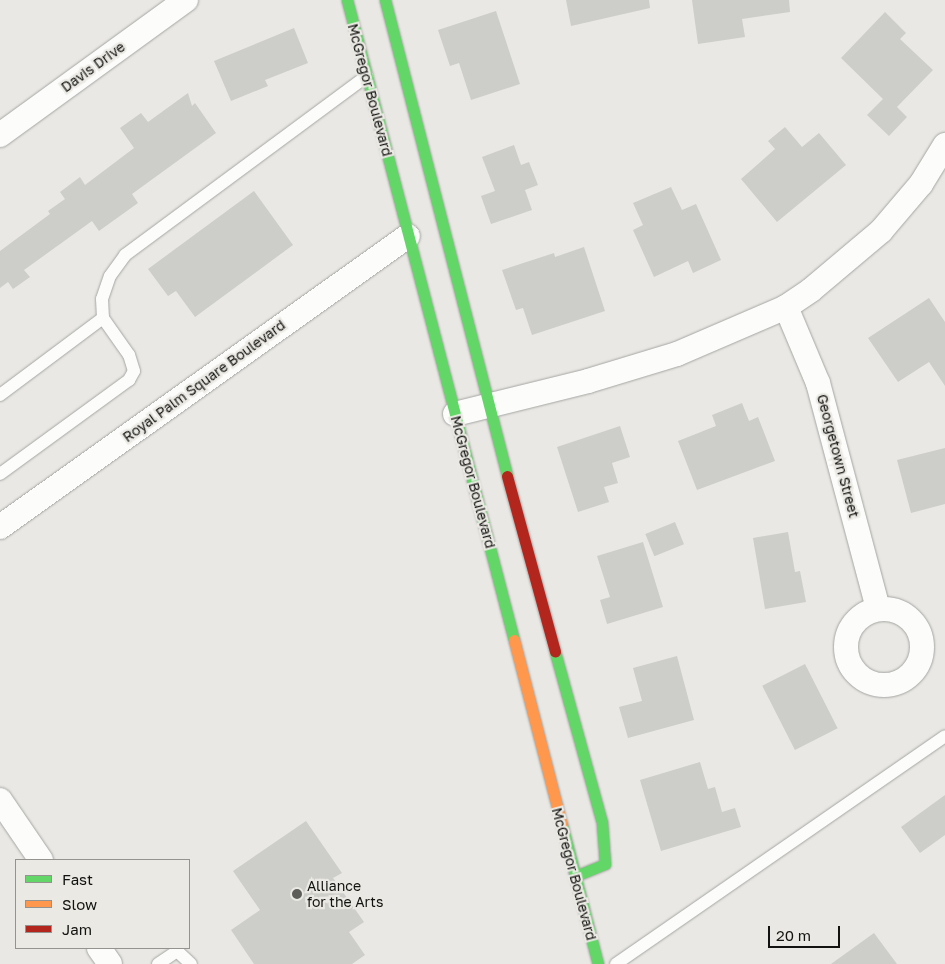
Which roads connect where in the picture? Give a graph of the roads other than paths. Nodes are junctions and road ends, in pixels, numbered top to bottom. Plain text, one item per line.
1 (186, 0) edge
2 (347, 0) edge
3 (385, 0) edge
4 (367, 76) junction
5 (0, 135) edge
6 (945, 145) edge
7 (408, 236) junction
8 (786, 307) junction
9 (103, 318) junction
10 (0, 395) edge
11 (489, 405) junction
12 (455, 414) junction
13 (0, 474) edge
14 (0, 528) edge
15 (878, 608) dead end
16 (945, 736) edge
17 (0, 800) edge
18 (39, 859) edge
19 (575, 876) junction
20 (100, 949) edge
21 (110, 964) edge
22 (158, 964) edge
23 (191, 964) edge
24 (598, 964) edge
25 (616, 964) edge

1 - 5 street, Davis Drive
2 - 4 main road, McGregor Boulevard
3 - 11 main road
4 - 7 main road, McGregor Boulevard
4 - 9 lane
6 - 8 street
7 - 12 main road, McGregor Boulevard
7 - 14 street, Royal Palm Square Boulevard
8 - 11 street
8 - 15 street, Georgetown Street
9 - 10 lane
9 - 13 lane
11 - 12 street
11 - 19 main road
12 - 19 main road, McGregor Boulevard
16 - 25 lane
17 - 18 street
19 - 24 main road, McGregor Boulevard
20 - 21 street
22 - 23 lane

